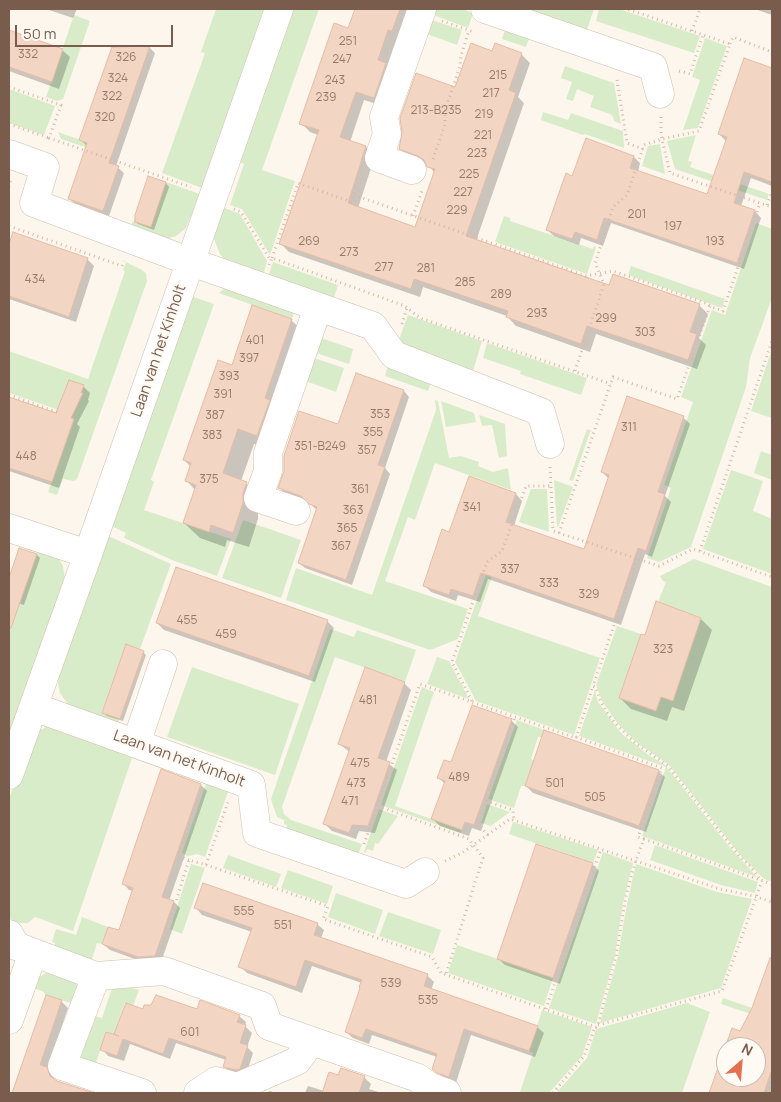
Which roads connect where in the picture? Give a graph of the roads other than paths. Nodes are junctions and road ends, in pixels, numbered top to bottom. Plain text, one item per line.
1 (279, 9) edge
2 (421, 11) edge
3 (481, 21) edge
4 (658, 86) road end
5 (9, 154) edge
6 (422, 173) road end
7 (191, 262) junction
8 (318, 307) junction
9 (550, 444) road end
10 (296, 511) dead end
11 (9, 528) edge
12 (88, 554) junction
13 (163, 664) dead end
14 (34, 707) junction
15 (136, 744) junction
16 (9, 775) edge
17 (425, 872) road end
18 (9, 934) edge
19 (33, 953) junction
20 (96, 976) junction
21 (9, 1020) edge
22 (311, 1042) junction
23 (142, 1093) edge
24 (198, 1093) edge
25 (447, 1093) edge

1 - 7 street, Laan van het Kinholt
2 - 6 street
3 - 4 street
5 - 7 street
7 - 8 street
7 - 12 street, Laan van het Kinholt
8 - 9 street
8 - 10 street
11 - 12 street
12 - 14 street, Laan van het Kinholt
13 - 15 street
14 - 15 street, Laan van het Kinholt
14 - 16 street, Laan van het Kinholt
15 - 17 street, Laan van het Kinholt
18 - 19 street
19 - 20 street
19 - 21 street
20 - 22 street
20 - 23 street
22 - 24 street
22 - 25 street

